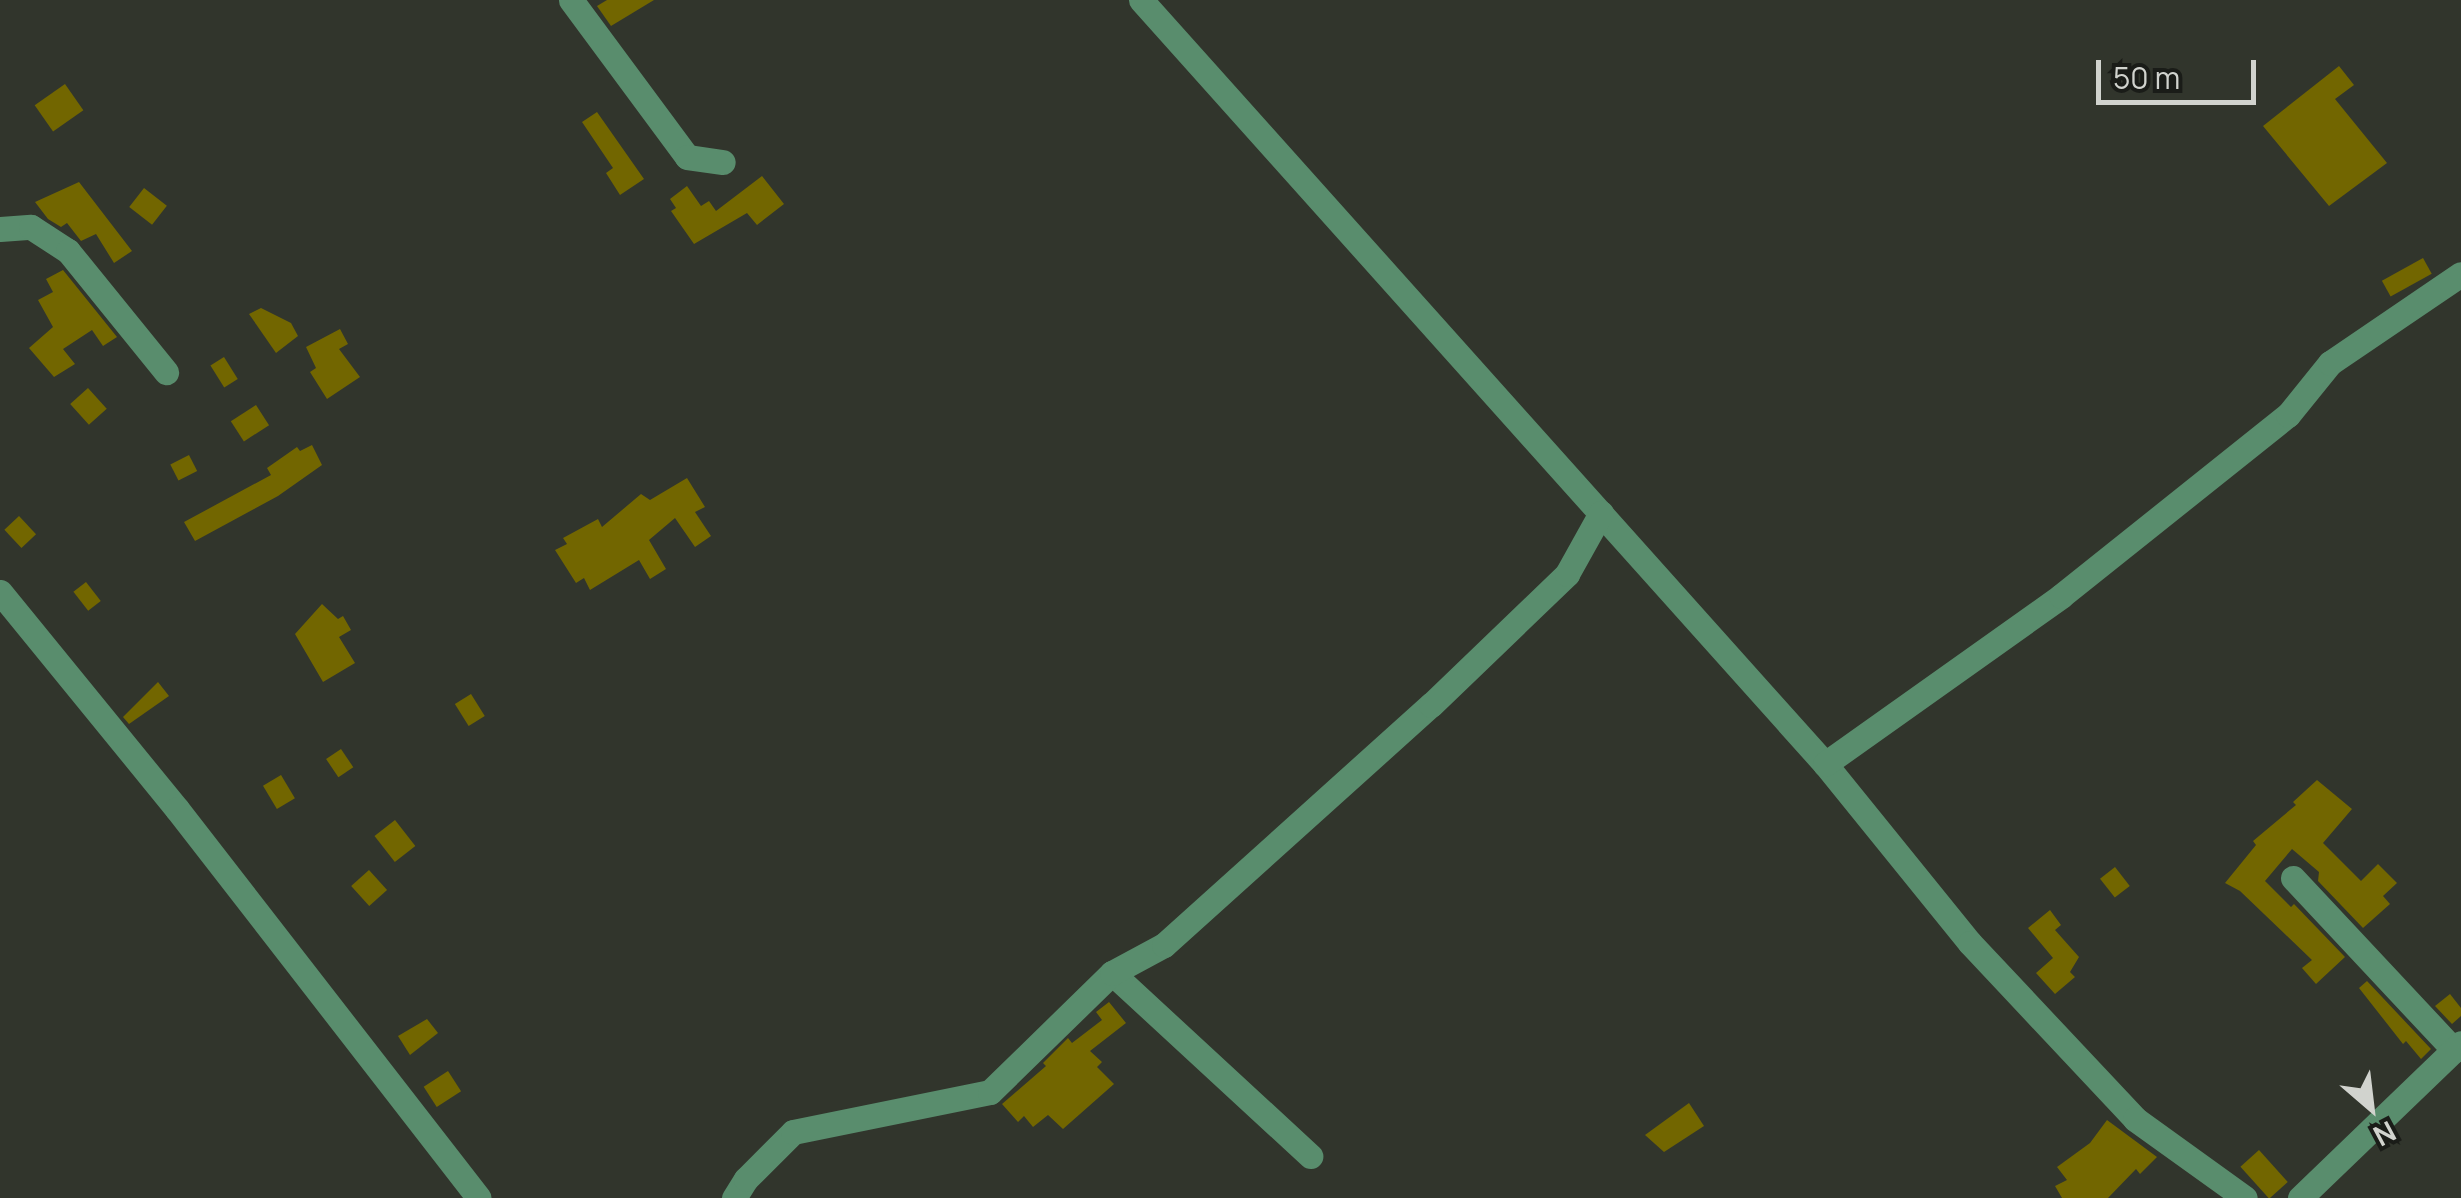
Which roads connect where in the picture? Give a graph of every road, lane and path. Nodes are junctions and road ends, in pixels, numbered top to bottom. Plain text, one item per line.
1 (571, 0) edge
2 (1141, 0) edge
3 (723, 162) dead end
4 (2, 224) edge
5 (2461, 274) edge
6 (166, 372) dead end
7 (1600, 514) junction
8 (0, 592) edge
9 (1824, 764) junction
10 (2292, 878) dead end
11 (1112, 973) junction
12 (2457, 1046) edge
13 (1310, 1156) dead end
14 (479, 1198) edge
15 (734, 1198) edge
16 (2246, 1198) edge
17 (2300, 1198) edge

1 - 3 street
2 - 7 street
4 - 6 street
5 - 9 street
7 - 9 street
7 - 11 street
8 - 14 street
9 - 16 street
10 - 12 street
11 - 13 street
11 - 15 street
12 - 17 street

